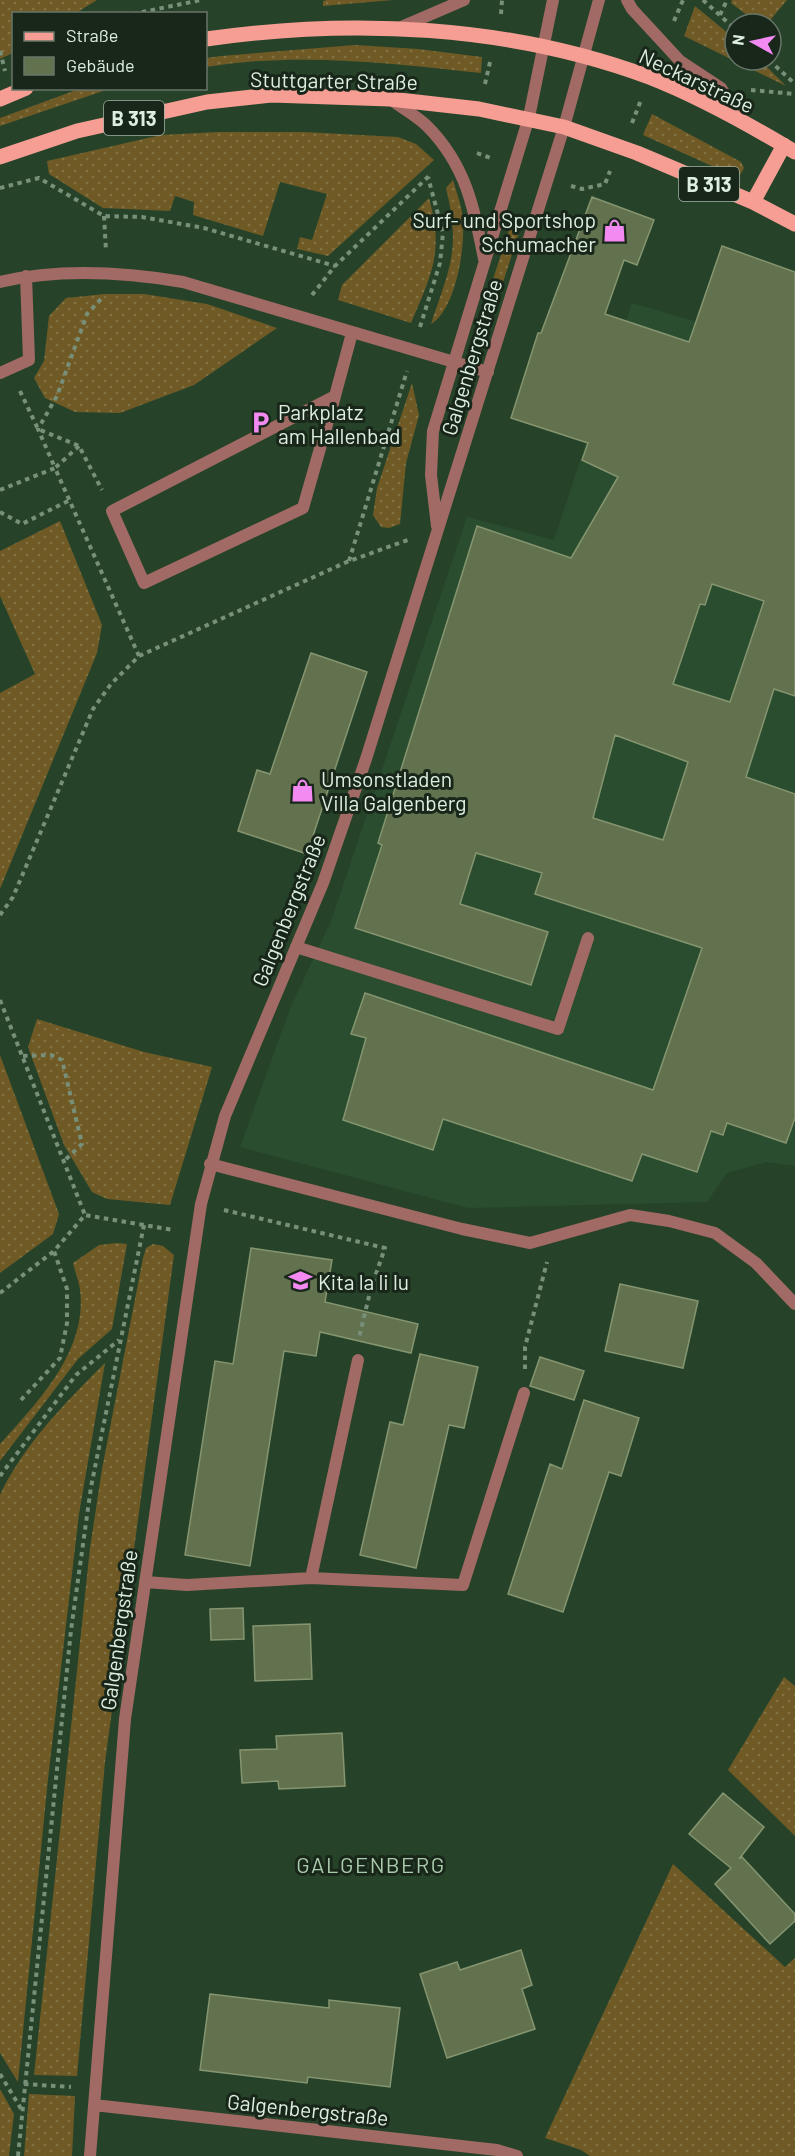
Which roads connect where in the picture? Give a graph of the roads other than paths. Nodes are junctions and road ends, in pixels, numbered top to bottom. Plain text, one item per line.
1 (464, 0) edge
2 (553, 0) edge
3 (599, 0) edge
4 (627, 0) edge
5 (399, 28) junction
6 (207, 39) edge
7 (543, 48) junction
8 (584, 57) junction
9 (21, 90) edge
10 (0, 99) edge
11 (390, 99) junction
12 (529, 117) junction
13 (744, 123) junction
14 (564, 127) junction
15 (789, 148) edge
16 (0, 157) edge
17 (753, 202) junction
18 (795, 224) edge
19 (484, 263) junction
20 (26, 276) junction
21 (0, 282) edge
22 (352, 333) junction
23 (453, 362) junction
24 (4, 371) edge
25 (488, 372) junction
26 (335, 396) junction
27 (437, 530) junction
28 (588, 938) dead end
29 (296, 947) junction
30 (210, 1164) junction
31 (795, 1304) edge
32 (358, 1360) dead end
33 (524, 1394) dead end
34 (311, 1578) junction
35 (145, 1582) junction
36 (94, 2106) junction
37 (90, 2156) edge
38 (517, 2156) edge

1 - 5 street
2 - 7 street, Galgenbergstraße
3 - 8 street, Galgenbergstraße
4 - 13 street
5 - 6 main road
5 - 7 main road
7 - 8 main road, Neckarstraße
7 - 12 street, Galgenbergstraße
8 - 13 main road, Neckarstraße
8 - 14 street, Galgenbergstraße
9 - 10 main road
11 - 12 main road, Stuttgarter Straße / B 313
11 - 16 main road, Stuttgarter Straße / B 313
11 - 19 street, Galgenbergstraße
12 - 14 main road, B 313
12 - 19 street, Galgenbergstraße
13 - 15 main road, Neckarstraße
14 - 17 main road, B 313
14 - 25 street, Galgenbergstraße
15 - 17 main road
17 - 18 main road, B 313
19 - 23 street, Galgenbergstraße
20 - 21 street
20 - 22 street
20 - 24 street
22 - 23 street
22 - 26 street
23 - 25 street
23 - 27 street, Galgenbergstraße
25 - 27 street, Galgenbergstraße
26 - 26 street
27 - 29 street, Galgenbergstraße
28 - 29 street
29 - 30 street, Galgenbergstraße
30 - 31 street
30 - 35 street, Galgenbergstraße
32 - 34 street
33 - 34 street
34 - 35 street
35 - 36 street, Galgenbergstraße
36 - 37 street, Galgenbergstraße
36 - 38 street, Galgenbergstraße

